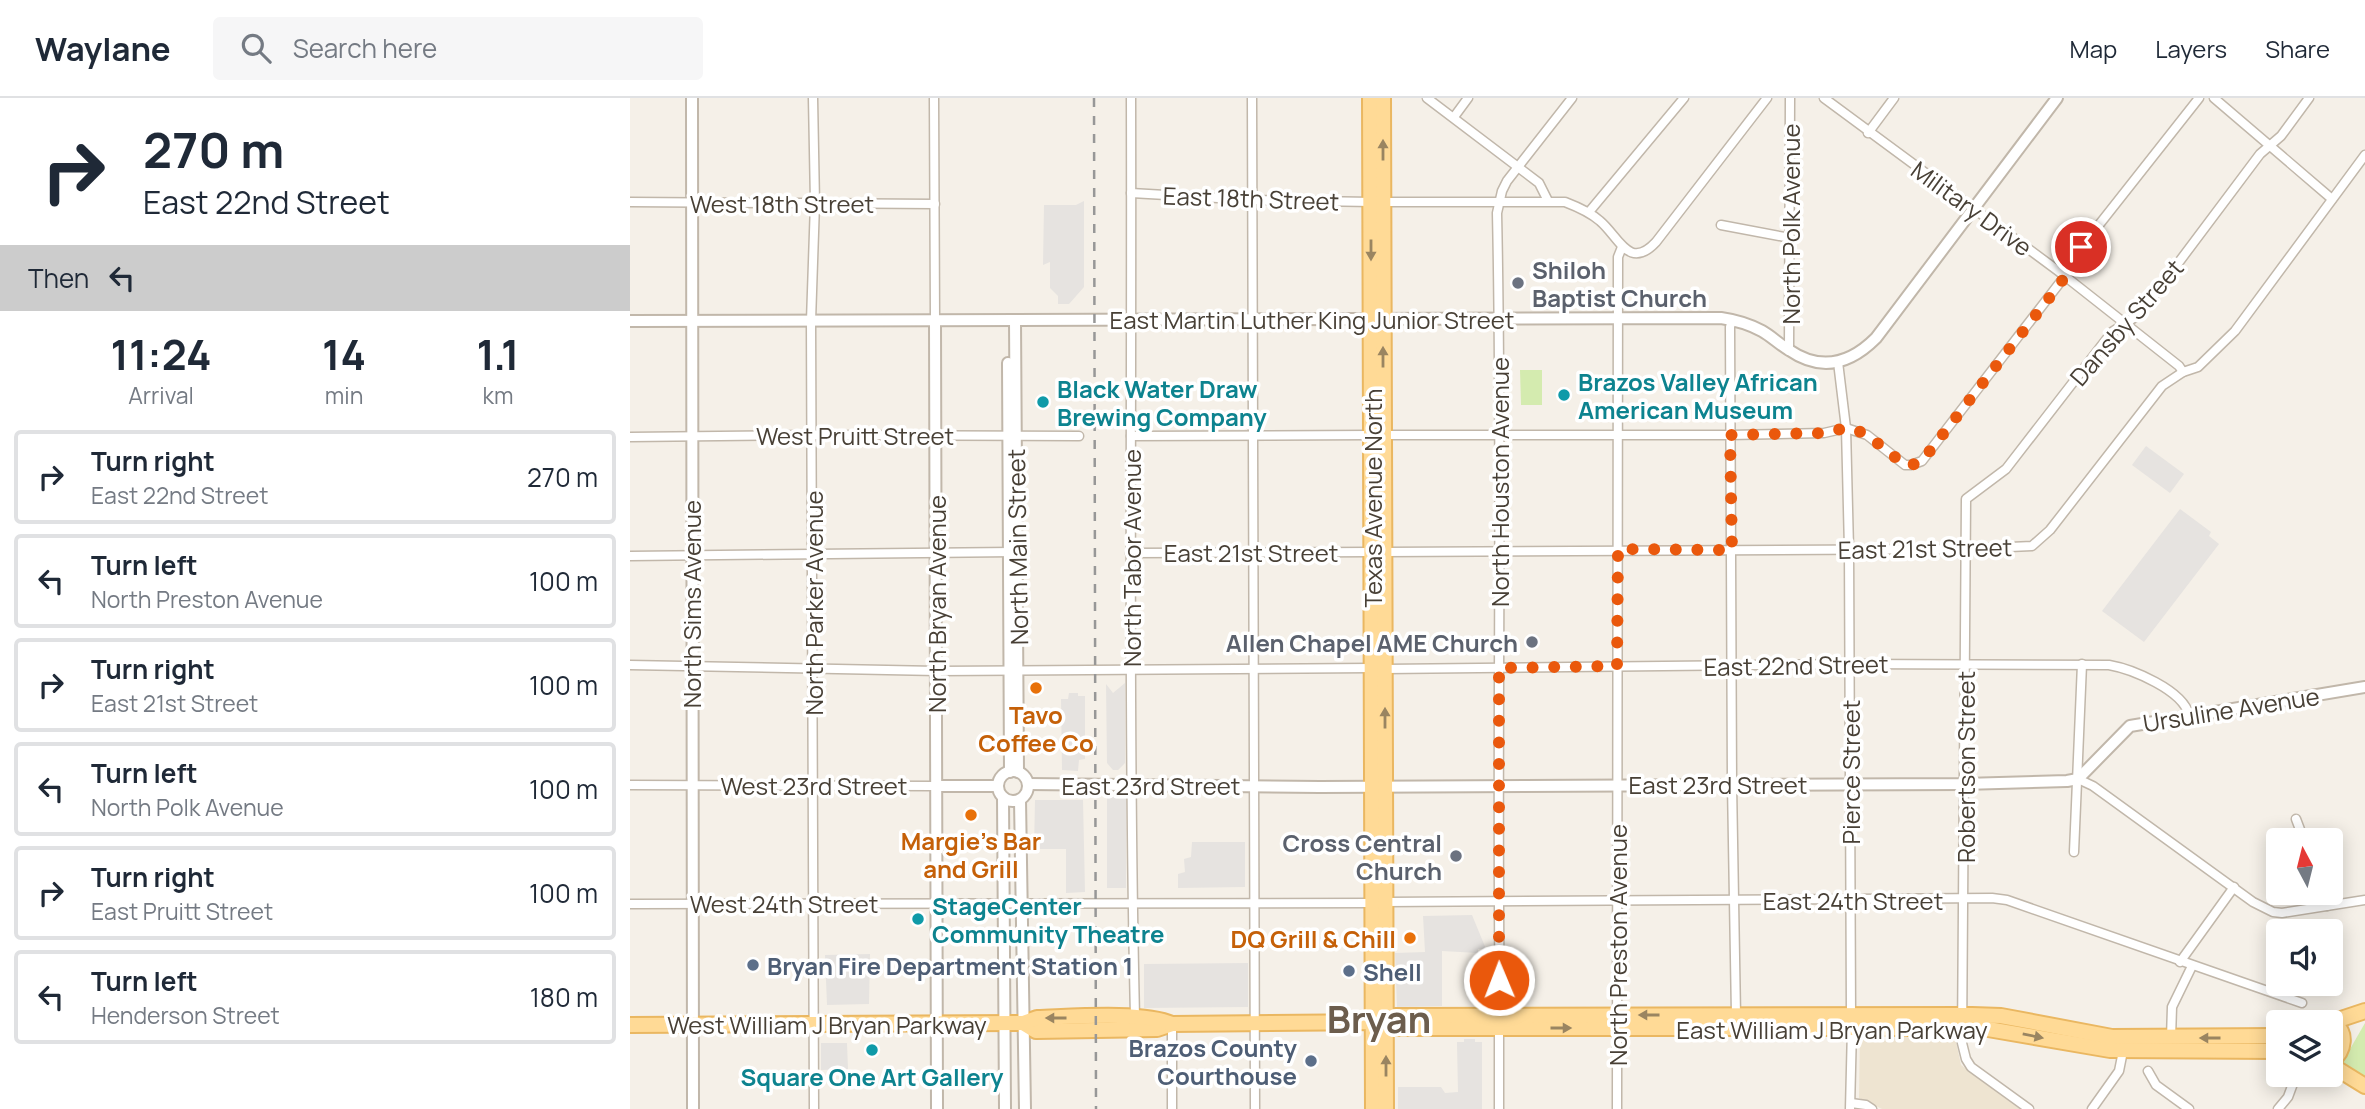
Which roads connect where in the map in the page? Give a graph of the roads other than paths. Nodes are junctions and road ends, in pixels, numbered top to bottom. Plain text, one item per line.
1 (692, 98) edge
2 (813, 98) edge
3 (934, 98) edge
4 (1131, 98) edge
5 (1252, 98) edge
6 (1370, 98) edge
7 (1383, 98) edge
8 (1427, 98) edge
9 (1468, 98) edge
10 (1572, 98) edge
11 (1684, 98) edge
12 (1766, 98) edge
13 (1790, 98) edge
14 (1824, 98) edge
15 (1894, 98) edge
16 (2057, 98) edge
17 (2199, 98) edge
18 (2214, 98) edge
19 (2309, 98) edge
20 (1454, 117) junction
21 (1868, 132) junction
22 (2269, 146) junction
23 (2365, 155) edge
24 (1517, 166) junction
25 (1131, 193) junction
26 (1253, 200) junction
27 (2332, 200) junction
28 (1499, 201) junction
29 (1548, 201) junction
30 (630, 202) edge
31 (1378, 202) junction
32 (691, 203) junction
33 (815, 203) junction
34 (935, 204) junction
35 (1972, 209) junction
36 (1590, 212) junction
37 (1721, 225) dead end
38 (1790, 238) junction
39 (1622, 247) junction
40 (2063, 274) junction
41 (1377, 317) junction
42 (1617, 317) junction
43 (1253, 318) junction
44 (1499, 318) junction
45 (1132, 319) junction
46 (1732, 320) junction
47 (630, 321) edge
48 (692, 321) junction
49 (811, 321) junction
50 (935, 321) junction
51 (1012, 321) junction
52 (2123, 324) junction
53 (1789, 351) junction
54 (1838, 362) junction
55 (2183, 372) junction
56 (1846, 428) junction
57 (1616, 434) junction
58 (691, 435) junction
59 (813, 435) junction
60 (936, 435) junction
61 (1253, 435) junction
62 (1378, 435) junction
63 (1500, 435) junction
64 (1730, 435) junction
65 (1012, 436) junction
66 (1079, 436) dead end
67 (1131, 436) junction
68 (630, 437) edge
69 (1618, 549) junction
70 (1849, 549) junction
71 (1966, 549) junction
72 (1732, 550) junction
73 (1498, 551) junction
74 (1013, 552) junction
75 (1254, 552) junction
76 (1378, 552) junction
77 (1130, 553) junction
78 (936, 554) junction
79 (691, 555) junction
80 (812, 555) junction
81 (630, 556) edge
82 (1850, 664) junction
83 (1966, 664) junction
84 (2082, 664) junction
85 (630, 666) edge
86 (1617, 666) junction
87 (692, 667) junction
88 (1731, 667) junction
89 (1378, 668) junction
90 (1499, 668) junction
91 (1254, 669) junction
92 (813, 670) junction
93 (1014, 670) junction
94 (937, 671) junction
95 (1131, 671) junction
96 (2365, 687) edge
97 (2189, 715) junction
98 (1014, 772) junction
99 (2078, 779) junction
100 (1028, 784) junction
101 (1732, 784) junction
102 (1964, 784) junction
103 (630, 785) edge
104 (691, 785) junction
105 (813, 785) junction
106 (1132, 785) junction
107 (1498, 785) junction
108 (1616, 785) junction
109 (1849, 785) junction
110 (936, 786) junction
111 (1254, 786) junction
112 (1378, 786) junction
113 (1001, 792) junction
114 (1020, 800) junction
115 (2296, 819) dead end
116 (2299, 828) edge
117 (2074, 852) dead end
118 (2234, 887) junction
119 (1964, 900) junction
120 (2365, 900) edge
121 (1498, 901) junction
122 (1617, 901) junction
123 (1736, 901) junction
124 (1850, 901) junction
125 (1003, 902) junction
126 (1022, 902) junction
127 (1133, 902) junction
128 (1379, 902) junction
129 (692, 903) junction
130 (813, 903) junction
131 (936, 903) junction
132 (1256, 903) junction
133 (630, 904) edge
134 (2327, 906) joint
135 (2180, 962) junction
136 (2192, 966) junction
137 (2302, 1003) dead end
138 (2365, 1011) edge
139 (1736, 1015) junction
140 (1135, 1017) junction
141 (2343, 1018) edge
142 (1851, 1021) junction
143 (1962, 1021) junction
144 (1380, 1022) junction
145 (1500, 1022) junction
146 (1616, 1022) junction
147 (1004, 1023) junction
148 (1023, 1023) junction
149 (1255, 1023) junction
150 (693, 1024) junction
151 (813, 1024) junction
152 (936, 1024) junction
153 (1172, 1024) junction
154 (630, 1025) edge
155 (2266, 1036) edge
156 (2171, 1038) junction
157 (2123, 1051) junction
158 (2266, 1051) edge
159 (2148, 1070) dead end
160 (2343, 1072) edge
161 (2365, 1086) edge
162 (2292, 1087) edge
163 (1850, 1106) edge
164 (693, 1109) edge
165 (814, 1109) edge
166 (937, 1109) edge
167 (1005, 1109) edge
168 (1024, 1109) edge
169 (1172, 1109) edge
170 (1255, 1109) edge
171 (1373, 1109) edge
172 (1386, 1109) edge
173 (1499, 1109) edge
174 (1617, 1109) edge
175 (1872, 1109) edge
176 (2029, 1109) edge
177 (2092, 1109) edge
178 (2189, 1109) edge
179 (2278, 1109) edge

1 - 32 street, North Sims Avenue
2 - 33 street, North Parker Avenue
3 - 34 street, North Bryan Avenue
4 - 25 street, North Tabor Avenue
5 - 26 street
6 - 31 main road, Texas Avenue North
31 -> 7 main road, Texas Avenue North
8 - 20 street
9 - 20 street
10 - 24 street, North Houston Avenue
11 - 36 street
12 - 39 street
13 - 38 street, North Polk Avenue
14 - 21 street, Military Drive
15 - 21 street
16 - 35 street
17 - 40 street
18 - 22 street
19 - 22 street, Dansby Street
20 - 24 street
21 - 35 street, Military Drive
22 - 27 street
22 - 52 street, Dansby Street
23 - 27 street, East 21st Street
24 - 28 street, North Houston Avenue
24 - 29 street
25 - 26 street, East 18th Street
25 - 45 street, North Tabor Avenue
26 - 31 street, East 18th Street
26 - 43 street
27 - 55 street, East 21st Street
28 - 29 street, East 18th Street
28 - 31 street, East 18th Street
28 - 44 street, North Houston Avenue
29 - 36 street, East 18th Street
30 - 32 street, West 18th Street
31 - 41 main road, Texas Avenue North
32 - 33 street, West 18th Street
32 - 48 street, North Sims Avenue
33 - 34 street, West 18th Street
33 - 49 street, North Parker Avenue
34 - 50 street, North Bryan Avenue
35 - 40 street, Military Drive
35 - 54 street
36 - 39 street, East 18th Street
37 - 38 street
38 - 53 street, North Polk Avenue
39 - 42 street, North Preston Avenue
40 - 52 street, Military Drive
40 - 56 street
41 - 43 street, East Martin Luther King Junior Street
41 - 44 street, East Martin Luther King Junior Street
41 - 62 main road, Texas Avenue North
42 - 44 street, East Martin Luther King Junior Street
42 - 46 street, East Martin Luther King Junior Street
42 - 57 street, North Preston Avenue
43 - 45 street, East Martin Luther King Junior Street
43 - 61 street
44 - 63 street, North Houston Avenue
45 - 51 street, East Martin Luther King Junior Street
45 - 67 street, North Tabor Avenue
46 - 53 street, East Martin Luther King Junior Street
46 - 64 street
47 - 48 street, East Martin Luther King Junior Street
48 - 49 street, East Martin Luther King Junior Street
48 - 58 street, North Sims Avenue
49 - 50 street, East Martin Luther King Junior Street
49 - 59 street, North Parker Avenue
50 - 51 street, East Martin Luther King Junior Street
50 - 60 street, North Bryan Avenue
51 - 65 street, North Main Street
52 - 55 street, Military Drive
52 - 71 street, Dansby Street
53 - 54 street, East Martin Luther King Junior Street
54 - 56 street, Pierce Street
55 - 71 street, East 21st Street
56 - 64 street
56 - 70 street, Pierce Street
57 - 63 street
57 - 64 street
57 - 69 street, North Preston Avenue
58 - 59 street, West Pruitt Street
58 - 68 street, West Pruitt Street
58 - 79 street, North Sims Avenue
59 - 60 street, West Pruitt Street
59 - 80 street, North Parker Avenue
60 - 65 street, West Pruitt Street
60 - 78 street, North Bryan Avenue
61 - 62 street
61 - 67 street
61 - 75 street
62 - 63 street
62 - 76 main road, Texas Avenue North
63 - 73 street, North Houston Avenue
64 - 72 street
65 - 66 street, West Pruitt Street
65 - 74 street, North Main Street
67 - 77 street, North Tabor Avenue
69 - 72 street, East 21st Street
69 - 73 street, East 21st Street
69 - 86 street, North Preston Avenue
70 - 71 street, East 21st Street
70 - 72 street, East 21st Street
70 - 82 street, Pierce Street
71 - 83 street, Robertson Street
72 - 88 street
73 - 76 street, East 21st Street
73 - 90 street, North Houston Avenue
74 - 78 street
74 - 93 street, North Main Street
75 - 76 street, East 21st Street
75 - 77 street, East 21st Street
75 - 91 street
76 - 89 main road, Texas Avenue North
77 - 95 street, North Tabor Avenue
78 - 80 street
78 - 94 street, North Bryan Avenue
79 - 80 street
79 - 81 street
79 - 87 street, North Sims Avenue
80 - 92 street, North Parker Avenue
82 - 83 street, East 22nd Street
82 - 88 street, East 22nd Street
82 - 109 street, Pierce Street
83 - 84 street, East 22nd Street
83 - 102 street, Robertson Street
84 - 97 street, East 22nd Street
84 - 99 street
85 - 87 street, East 22nd Street
86 - 88 street, East 22nd Street
86 - 90 street, East 22nd Street
86 - 108 street, North Preston Avenue
87 - 92 street, East 22nd Street
87 - 104 street, North Sims Avenue
88 - 101 street
89 - 90 street, East 22nd Street
89 - 91 street, East 22nd Street
89 - 112 main road, Texas Avenue North
90 - 107 street, North Houston Avenue
91 - 95 street, East 22nd Street
91 - 111 street
92 - 94 street, East 22nd Street
92 - 105 street, North Parker Avenue
93 - 94 street, East 22nd Street
93 - 95 street, East 22nd Street
93 - 98 street, North Main Street
94 - 110 street, North Bryan Avenue
95 - 106 street, North Tabor Avenue
96 - 97 street, Ursuline Avenue
97 - 99 street, Ursuline Avenue
98 - 100 street
98 - 113 street
99 - 102 street, East 23rd Street
99 - 117 street
99 - 118 street
100 - 106 street, East 23rd Street
100 - 114 street
101 - 108 street, East 23rd Street
101 - 109 street, East 23rd Street
101 - 123 street
102 - 109 street, East 23rd Street
102 - 119 street, Robertson Street
103 - 104 street, West 23rd Street
104 - 105 street, West 23rd Street
104 - 129 street, North Sims Avenue
105 - 110 street, West 23rd Street
105 - 130 street, North Parker Avenue
106 - 111 street, East 23rd Street
106 - 127 street, North Tabor Avenue
107 - 108 street, East 23rd Street
107 - 112 street, East 23rd Street
107 - 121 street, North Houston Avenue
108 - 122 street, North Preston Avenue
109 - 124 street, Pierce Street
110 - 113 street, West 23rd Street
110 - 131 street, North Bryan Avenue
111 - 112 street, East 23rd Street
111 - 132 street
112 - 128 main road, Texas Avenue North
113 - 114 street
113 - 125 street
114 - 126 street
115 - 116 street
118 - 134 street
118 - 135 street
119 - 124 street, East 24th Street
119 - 135 street, East 24th Street
119 - 143 street, Robertson Street
120 - 134 street
121 - 122 street, East 24th Street
121 - 128 street, East 24th Street
121 - 145 street, North Houston Avenue
122 - 123 street, East 24th Street
122 - 146 street, North Preston Avenue
123 - 124 street, East 24th Street
123 - 139 street
124 - 142 street, Pierce Street
125 - 126 street, West 24th Street
125 - 131 street, West 24th Street
125 - 147 street
126 - 127 street, East 24th Street
126 - 148 street
127 - 132 street, East 24th Street
127 - 140 street, North Tabor Avenue
128 - 132 street, East 24th Street
128 - 144 main road, Texas Avenue North
129 - 130 street, West 24th Street
129 - 133 street, West 24th Street
129 - 150 street, North Sims Avenue
130 - 131 street, West 24th Street
130 - 151 street, North Parker Avenue
131 - 152 street, North Bryan Avenue
132 - 149 street
135 - 136 street, East 24th Street
136 - 137 street, East 24th Street
136 - 156 street
138 - 141 main road
139 - 142 main road, East William J Bryan Parkway
139 -> 146 main road, East William J Bryan Parkway
140 -> 148 main road, East William J Bryan Parkway
140 - 153 main road, East William J Bryan Parkway
142 - 143 main road, East William J Bryan Parkway
142 - 146 main road, East William J Bryan Parkway
142 - 163 street, Pierce Street
143 - 156 main road, East William J Bryan Parkway
143 -> 157 main road, East William J Bryan Parkway
143 - 176 street, Robertson Street
144 - 145 main road, East William J Bryan Parkway
144 - 149 main road, East William J Bryan Parkway
144 - 171 main road, Texas Avenue North
172 -> 144 main road, Texas Avenue North
145 - 146 main road, East William J Bryan Parkway
145 - 173 street, North Houston Avenue
146 - 174 street, North Preston Avenue
147 - 148 main road, West William J Bryan Parkway
147 - 152 main road, West William J Bryan Parkway
147 - 167 street
148 - 153 main road, East William J Bryan Parkway
148 - 168 street
149 - 153 main road, East William J Bryan Parkway
149 - 170 street
150 - 151 main road, West William J Bryan Parkway
150 - 154 main road, West William J Bryan Parkway
150 - 164 street, North Sims Avenue
151 - 152 main road, West William J Bryan Parkway
151 - 165 street, North Parker Avenue
152 - 166 street, North Bryan Avenue
153 - 169 street
155 -> 156 main road, East William J Bryan Parkway
157 - 158 main road, East William J Bryan Parkway
157 - 177 street
159 - 178 street
160 - 161 main road
162 - 179 street
163 - 175 street

